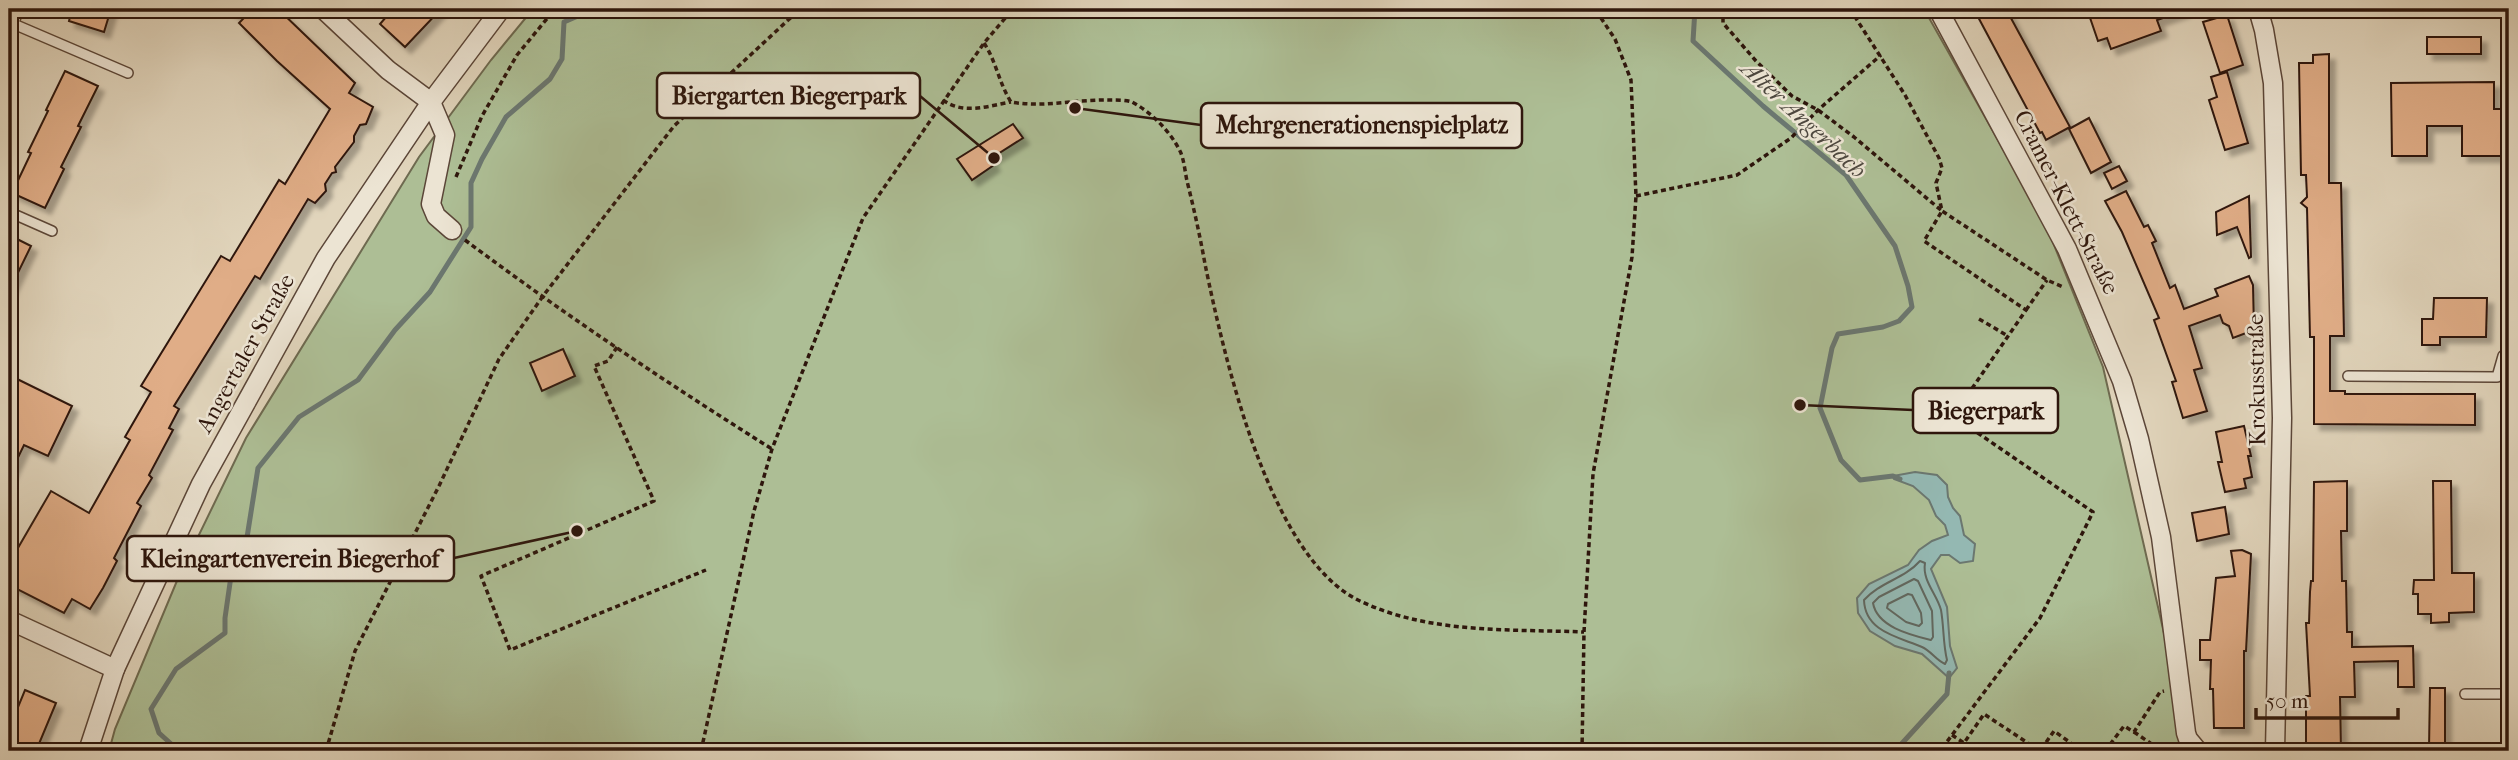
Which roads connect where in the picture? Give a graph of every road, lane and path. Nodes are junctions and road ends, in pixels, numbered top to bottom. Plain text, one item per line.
1 (14, 9) edge
2 (323, 9) edge
3 (500, 9) edge
4 (555, 9) edge
5 (800, 9) edge
6 (1013, 9) edge
7 (1595, 9) edge
8 (1723, 9) edge
9 (1850, 9) edge
10 (1938, 9) edge
11 (2258, 9) edge
12 (9, 22) edge
13 (984, 43) junction
14 (1881, 55) junction
15 (128, 73) dead end
16 (943, 100) junction
17 (431, 102) junction
18 (1011, 102) junction
19 (1818, 110) junction
20 (454, 181) dead end
21 (1636, 196) junction
22 (1942, 211) junction
23 (9, 212) edge
24 (452, 230) dead end
25 (52, 231) dead end
26 (475, 248) dead end
27 (543, 296) junction
28 (2026, 310) junction
29 (1979, 319) dead end
30 (2008, 336) junction
31 (617, 347) junction
32 (2509, 356) edge
33 (2348, 376) dead end
34 (772, 449) junction
35 (706, 570) dead end
36 (9, 620) edge
37 (1584, 632) junction
38 (115, 669) junction
39 (2179, 685) junction
40 (2465, 694) dead end
41 (2509, 694) edge
42 (2134, 732) junction
43 (1952, 735) junction
44 (1943, 750) edge
45 (2272, 750) edge
46 (88, 751) edge
47 (326, 751) edge
48 (701, 751) edge
49 (1582, 751) edge
50 (2082, 751) edge
51 (2105, 751) edge
52 (2162, 751) edge
53 (2198, 751) edge

1 - 12 street
2 - 17 street
3 - 17 street, Angertaler Straße
4 - 20 path
5 - 27 path
6 - 13 path
7 - 21 path
8 - 19 path
9 - 14 path
10 - 39 street, Cramer-Klett-Straße
11 - 45 street, Krokusstraße
12 - 15 lane
13 - 16 path
13 - 18 path
14 - 19 path
14 - 22 path
16 - 18 path
16 - 34 path
17 - 24 street
17 - 38 street, Angertaler Straße
18 - 37 path
19 - 21 path
19 - 22 path
21 - 37 path
22 - 28 path
22 - 28 path
23 - 25 lane
26 - 27 path
27 - 31 path
27 - 47 path
28 - 30 path
29 - 30 path
30 - 43 path
31 - 34 path
31 - 35 path
32 - 33 lane
34 - 48 path
36 - 38 street
37 - 49 path
38 - 46 street, Angertaler Straße
39 - 42 path
39 - 53 street, Cramer-Klett-Straße
40 - 41 lane
42 - 51 path
42 - 52 path
43 - 44 path
43 - 50 path

